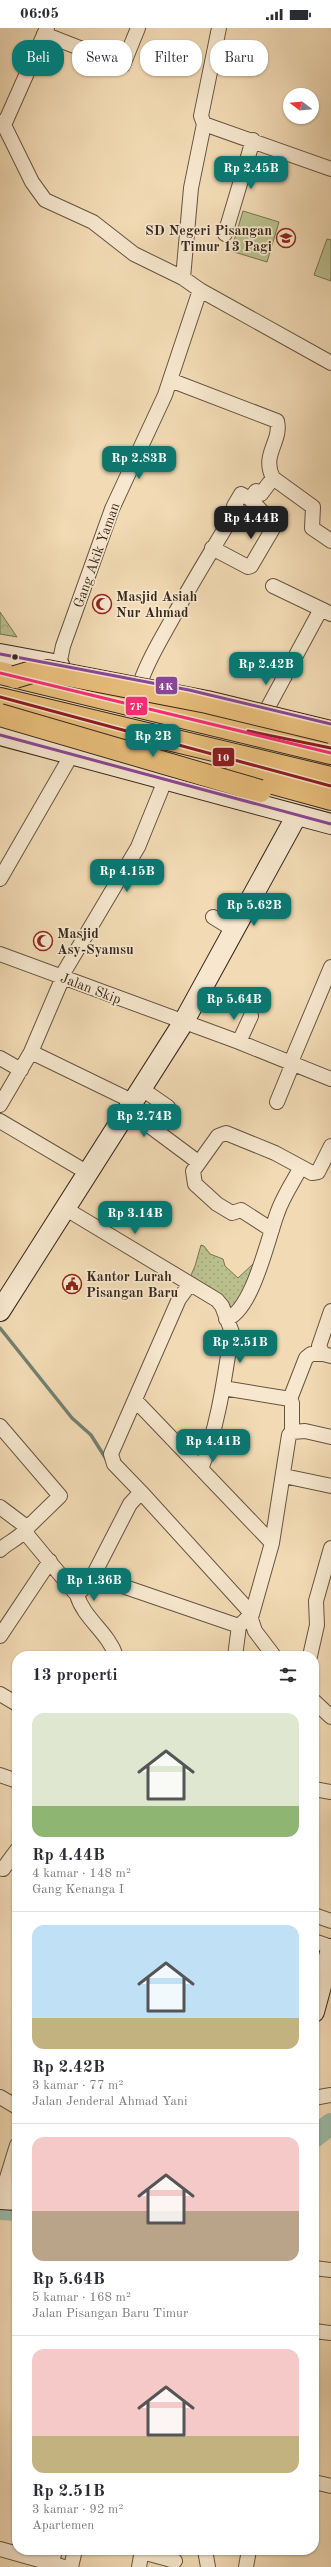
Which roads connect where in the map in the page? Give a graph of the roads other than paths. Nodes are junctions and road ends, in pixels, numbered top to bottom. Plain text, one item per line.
1 (138, 28) edge
2 (219, 28) edge
3 (45, 31) edge
4 (2, 124) edge
5 (204, 124) junction
6 (252, 140) junction
7 (331, 169) edge
8 (225, 234) dead end
9 (183, 278) junction
10 (200, 290) junction
11 (331, 363) edge
12 (170, 380) junction
13 (273, 478) junction
14 (256, 496) junction
15 (331, 541) edge
16 (212, 548) junction
17 (273, 586) dead end
18 (326, 612) edge
19 (0, 654) edge
20 (59, 665) junction
21 (5, 671) edge
22 (141, 681) junction
23 (0, 700) edge
24 (267, 709) junction
25 (0, 715) edge
26 (331, 724) edge
27 (331, 732) edge
28 (0, 735) edge
29 (331, 742) edge
30 (331, 753) edge
31 (72, 754) junction
32 (166, 778) junction
33 (331, 778) edge
34 (331, 799) edge
35 (331, 812) edge
36 (297, 815) junction
37 (331, 824) edge
38 (0, 880) edge
39 (213, 917) dead end
40 (234, 930) junction
41 (0, 954) edge
42 (331, 967) edge
43 (62, 977) junction
44 (251, 1016) dead end
45 (183, 1023) junction
46 (239, 1042) junction
47 (31, 1052) junction
48 (0, 1058) edge
49 (292, 1062) junction
50 (21, 1070) junction
51 (331, 1079) edge
52 (134, 1100) junction
53 (277, 1102) dead end
54 (0, 1105) edge
55 (168, 1107) dead end
56 (0, 1121) edge
57 (331, 1146) edge
58 (198, 1162) junction
59 (301, 1167) junction
60 (88, 1173) junction
61 (66, 1209) junction
62 (272, 1230) junction
63 (190, 1284) junction
64 (0, 1311) edge
65 (331, 1311) edge
66 (226, 1319) junction
67 (327, 1355) edge
68 (223, 1388) junction
69 (290, 1399) junction
70 (136, 1401) junction
71 (0, 1426) edge
72 (292, 1432) junction
73 (331, 1437) edge
74 (201, 1469) junction
75 (284, 1476) junction
76 (331, 1486) edge
77 (136, 1497) junction
78 (0, 1507) edge
79 (26, 1529) junction
80 (272, 1544) junction
81 (331, 1548) edge
82 (0, 1550) edge
83 (50, 1561) junction
84 (94, 1577) junction
85 (326, 1585) edge
86 (77, 1595) junction
87 (246, 1619) junction
88 (0, 1636) edge
89 (114, 1651) edge
90 (236, 1651) edge
91 (270, 1651) edge
92 (311, 1651) edge
93 (0, 1694) edge
94 (12, 1701) edge
95 (319, 1706) edge
96 (331, 1717) edge
97 (0, 1775) edge
98 (12, 1779) edge
99 (319, 1790) edge
100 (331, 1792) edge
101 (12, 1857) edge
102 (1, 1872) edge
103 (319, 1917) edge
104 (331, 1921) edge
105 (319, 1943) edge
106 (331, 1948) edge
107 (319, 1993) edge
108 (331, 2095) edge
109 (0, 2097) edge
110 (319, 2097) edge
111 (12, 2104) edge
112 (12, 2161) edge
113 (8, 2199) edge
114 (319, 2269) edge
115 (331, 2270) edge
116 (319, 2332) edge
117 (331, 2333) edge
118 (319, 2483) edge
119 (331, 2486) edge
120 (0, 2549) edge
121 (12, 2551) edge
122 (28, 2555) edge
123 (73, 2555) edge
124 (141, 2555) edge
125 (155, 2555) edge
126 (206, 2555) edge
127 (248, 2555) edge
128 (175, 2561) dead end
129 (51, 2562) edge
130 (71, 2567) edge
131 (139, 2567) edge
132 (208, 2567) edge
133 (246, 2567) edge

1 - 3 street
2 - 5 street
3 - 4 street
4 - 9 street
5 - 6 street
5 - 9 street
6 - 7 street
6 - 8 street
9 - 10 street
10 - 11 street
10 - 12 street, Gang Akik Yaman
12 - 13 street
12 - 20 street, Gang Akik Yaman
13 - 14 street
13 - 15 street
14 - 16 street
14 - 16 street
16 - 22 street
17 - 18 street
18 - 24 street
19 - 20 main road
20 - 22 main road
21 - 27 highway, bridge
21 - 29 highway
21 - 30 highway
22 - 24 main road
23 - 33 highway
24 - 26 main road
25 - 34 highway
25 - 35 highway, bridge
28 - 31 main road
31 - 32 main road
31 - 38 street
32 - 36 main road
32 - 43 street
36 - 37 main road
36 - 40 main road
39 - 40 street
40 - 45 main road
41 - 43 street, Jalan Skip
42 - 49 street
43 - 45 street, Jalan Skip
43 - 47 street
44 - 46 street
45 - 46 street, Jalan Skip
45 - 52 main road
46 - 49 street, Jalan Skip
47 - 50 street
47 - 52 street
48 - 50 street
49 - 51 street, Jalan Skip
49 - 53 street
50 - 54 street
52 - 55 street
52 - 58 street
52 - 60 main road
56 - 60 street
57 - 59 street
58 - 59 street
58 - 62 street
59 - 62 street
60 - 61 main road
61 - 63 street
61 - 64 main road
62 - 66 street
63 - 66 street
63 - 70 street
65 - 67 street
66 - 68 street
67 - 69 street
68 - 69 street
68 - 74 street
69 - 72 street
70 - 74 street
70 - 77 street
71 - 79 street
72 - 73 street
72 - 75 street
74 - 80 street
75 - 76 street
75 - 80 street
77 - 84 street
77 - 87 street
78 - 79 street
79 - 82 street
79 - 83 street
80 - 87 street
81 - 85 street
83 - 86 street
83 - 88 street
84 - 86 street
84 - 87 street
85 - 92 street
86 - 89 street
87 - 90 street
87 - 91 street
93 - 94 street
95 - 96 street
97 - 98 street
99 - 100 street
101 - 102 street
103 - 104 street
105 - 106 street
106 - 107 main road
108 - 110 street
109 - 111 street
112 - 113 street
114 - 115 street
116 - 117 street
118 - 119 street
120 - 121 street
122 - 129 street
123 - 130 street
124 - 131 street
125 - 128 street
126 - 132 street
127 - 133 street

